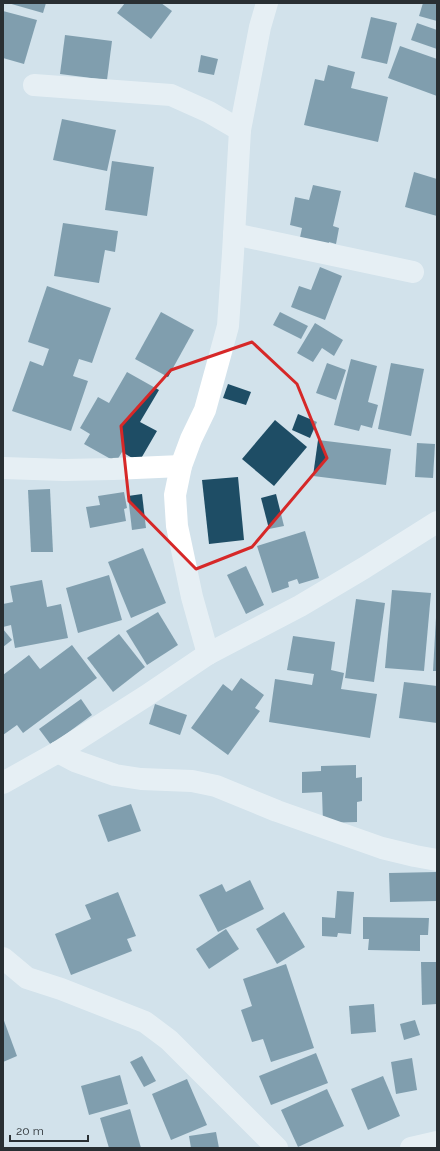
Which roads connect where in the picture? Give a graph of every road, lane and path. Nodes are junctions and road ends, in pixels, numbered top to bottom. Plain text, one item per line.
1 (267, 3) edge
2 (34, 85) dead end
3 (240, 130) junction
4 (234, 234) junction
5 (413, 272) dead end
6 (181, 466) junction
7 (4, 469) edge
8 (437, 522) edge
9 (208, 654) junction
10 (58, 752) junction
11 (3, 783) edge
12 (437, 860) edge
13 (3, 958) edge
14 (437, 1142) edge
15 (277, 1148) edge
16 (411, 1148) edge

1 - 3 street
2 - 3 street
3 - 4 street
4 - 5 street
4 - 6 street
6 - 7 street
6 - 9 street
8 - 9 street
9 - 10 street
10 - 11 street
10 - 12 street
13 - 15 street
14 - 16 street

